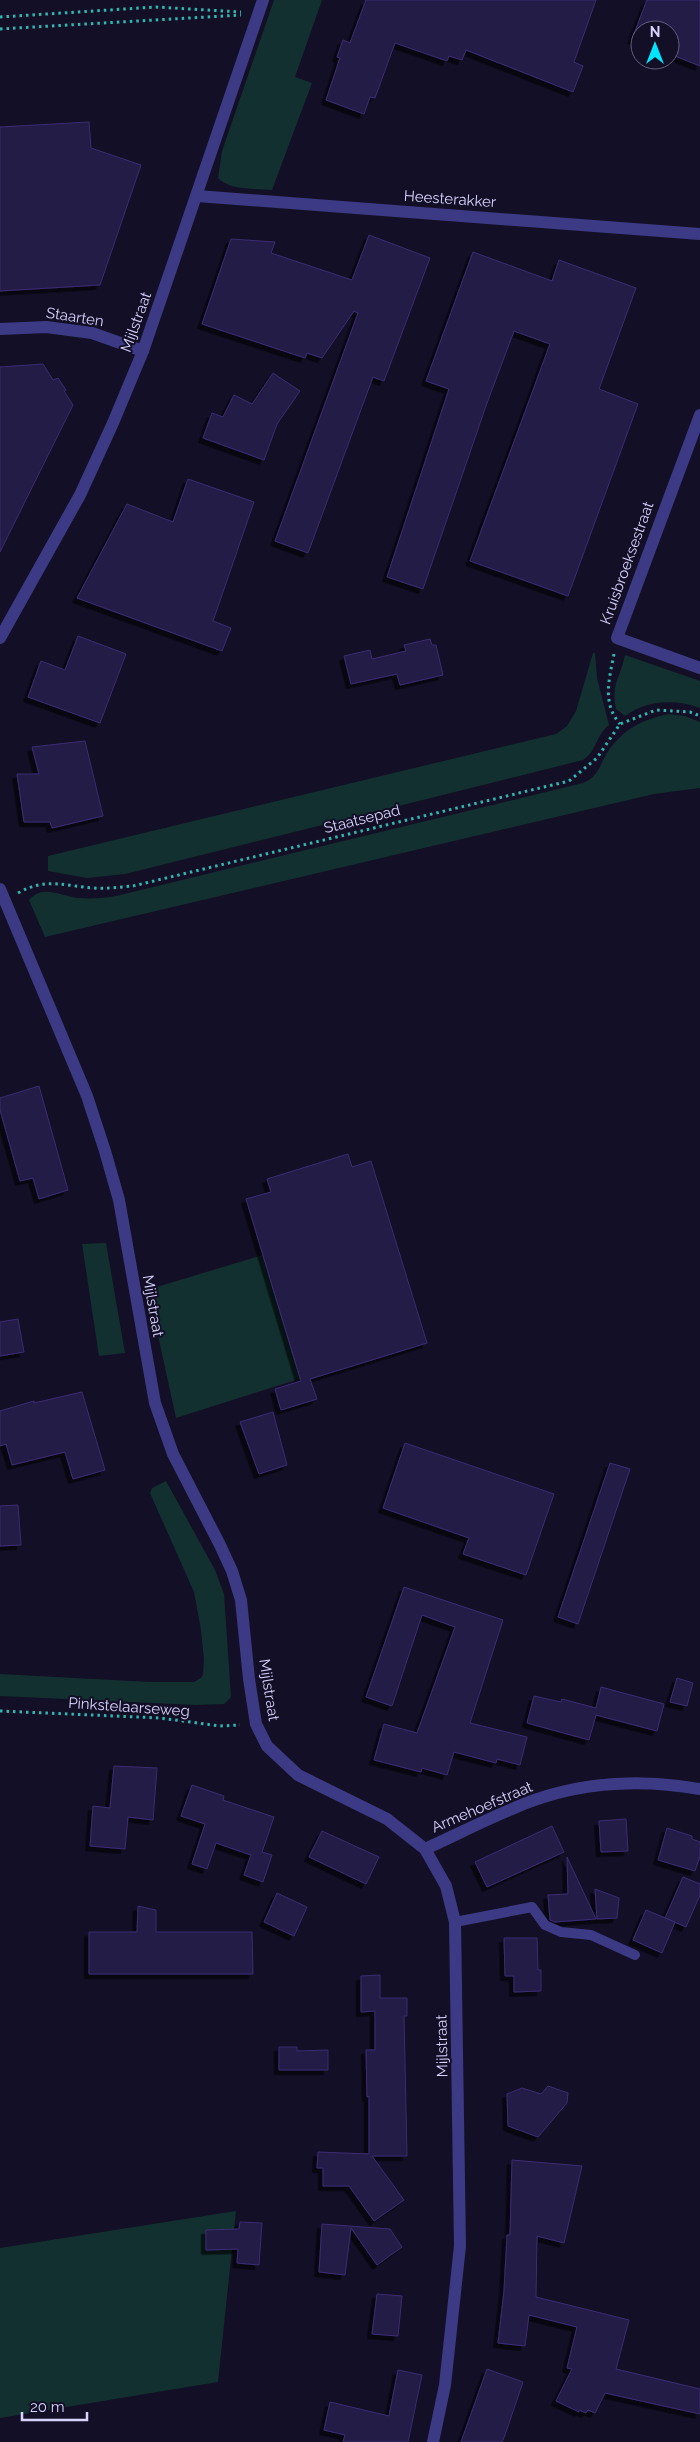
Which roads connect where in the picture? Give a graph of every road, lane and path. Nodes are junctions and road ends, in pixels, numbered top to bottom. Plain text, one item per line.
1 (264, 0) edge
2 (259, 14) junction
3 (0, 17) edge
4 (0, 28) edge
5 (197, 196) junction
6 (700, 234) edge
7 (0, 329) edge
8 (143, 350) junction
9 (700, 415) edge
10 (0, 638) edge
11 (617, 638) junction
12 (700, 668) edge
13 (700, 716) edge
14 (620, 724) junction
15 (2, 894) edge
16 (0, 1711) edge
17 (256, 1724) junction
18 (700, 1788) edge
19 (425, 1849) junction
20 (455, 1922) junction
21 (635, 1955) dead end
22 (433, 2442) edge

1 - 2 street, Mijlstraat
2 - 3 path
2 - 4 path
2 - 5 street, Mijlstraat
5 - 6 street, Heesterakker
5 - 8 street, Mijlstraat
7 - 8 street, Staarten
8 - 10 street, Mijlstraat
9 - 11 street, Kruisbroeksestraat
11 - 12 street
11 - 14 path, Kruisbroeksestraat
13 - 14 path
14 - 15 path, Staatsepad
15 - 17 street, Mijlstraat
16 - 17 path, Pinkstelaarseweg
17 - 19 street, Mijlstraat
18 - 19 street, Armehoefstraat
19 - 20 street, Mijlstraat
20 - 21 lane
20 - 22 street, Mijlstraat

